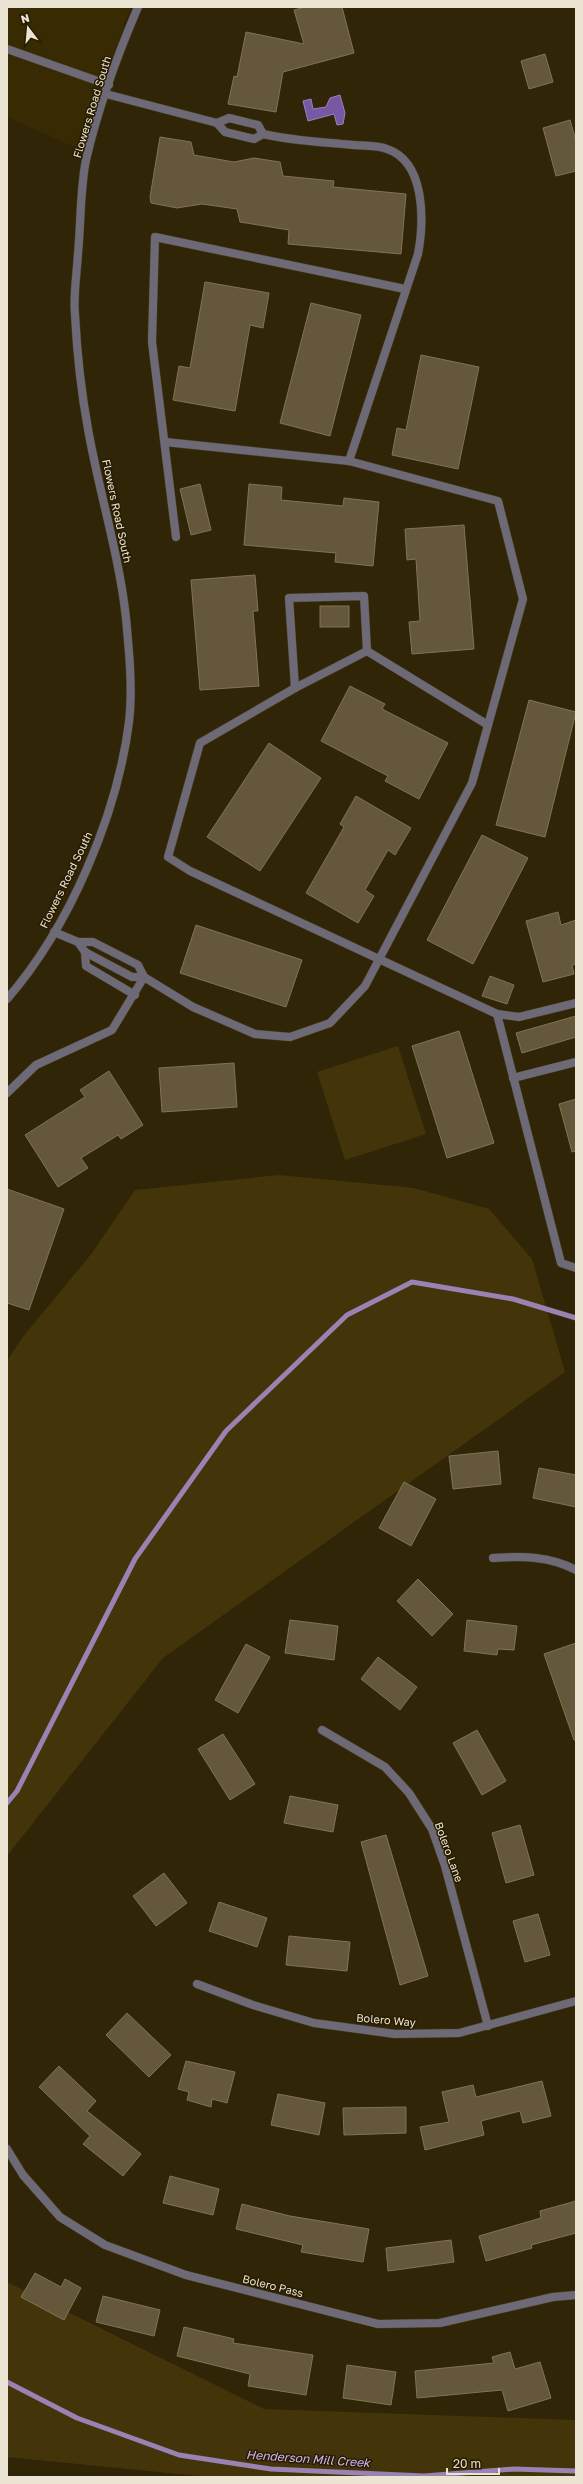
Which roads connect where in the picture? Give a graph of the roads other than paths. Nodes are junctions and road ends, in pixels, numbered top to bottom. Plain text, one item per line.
1 (138, 7) edge
2 (7, 50) edge
3 (109, 85) junction
4 (106, 94) junction
5 (217, 123) junction
6 (263, 134) junction
7 (405, 289) junction
8 (165, 442) junction
9 (349, 462) junction
10 (176, 537) dead end
11 (367, 651) junction
12 (295, 688) junction
13 (488, 725) junction
14 (54, 932) junction
15 (78, 942) junction
16 (85, 952) junction
17 (379, 960) junction
18 (144, 977) junction
19 (135, 995) junction
20 (7, 999) edge
21 (576, 1003) edge
22 (497, 1014) junction
23 (576, 1062) edge
24 (513, 1078) junction
25 (7, 1093) edge
26 (576, 1268) edge
27 (493, 1558) dead end
28 (576, 1570) edge
29 (322, 1730) dead end
30 (197, 1984) dead end
31 (576, 2001) edge
32 (488, 2026) junction
33 (7, 2149) edge
34 (576, 2295) edge

1 - 3 street, Flowers Road South
2 - 3 street
3 - 4 street, Flowers Road South
4 - 5 street
4 - 14 street, Flowers Road South
5 - 6 street
5 - 6 street
6 - 7 street
7 - 8 street
7 - 9 street
8 - 9 street
8 - 10 street
9 - 13 street
11 - 12 street
11 - 12 street
11 - 13 street
12 - 17 street
13 - 17 street
14 - 15 street
14 - 20 street, Flowers Road South
15 - 16 street
15 - 18 street
16 - 18 street
16 - 19 street
17 - 18 street
17 - 22 street
18 - 19 street
19 - 25 street
21 - 22 street
22 - 24 street
23 - 24 street
24 - 26 street
27 - 28 street
29 - 32 street, Bolero Lane
30 - 32 street, Bolero Way
31 - 32 street, Bolero Way
33 - 34 street, Bolero Pass

